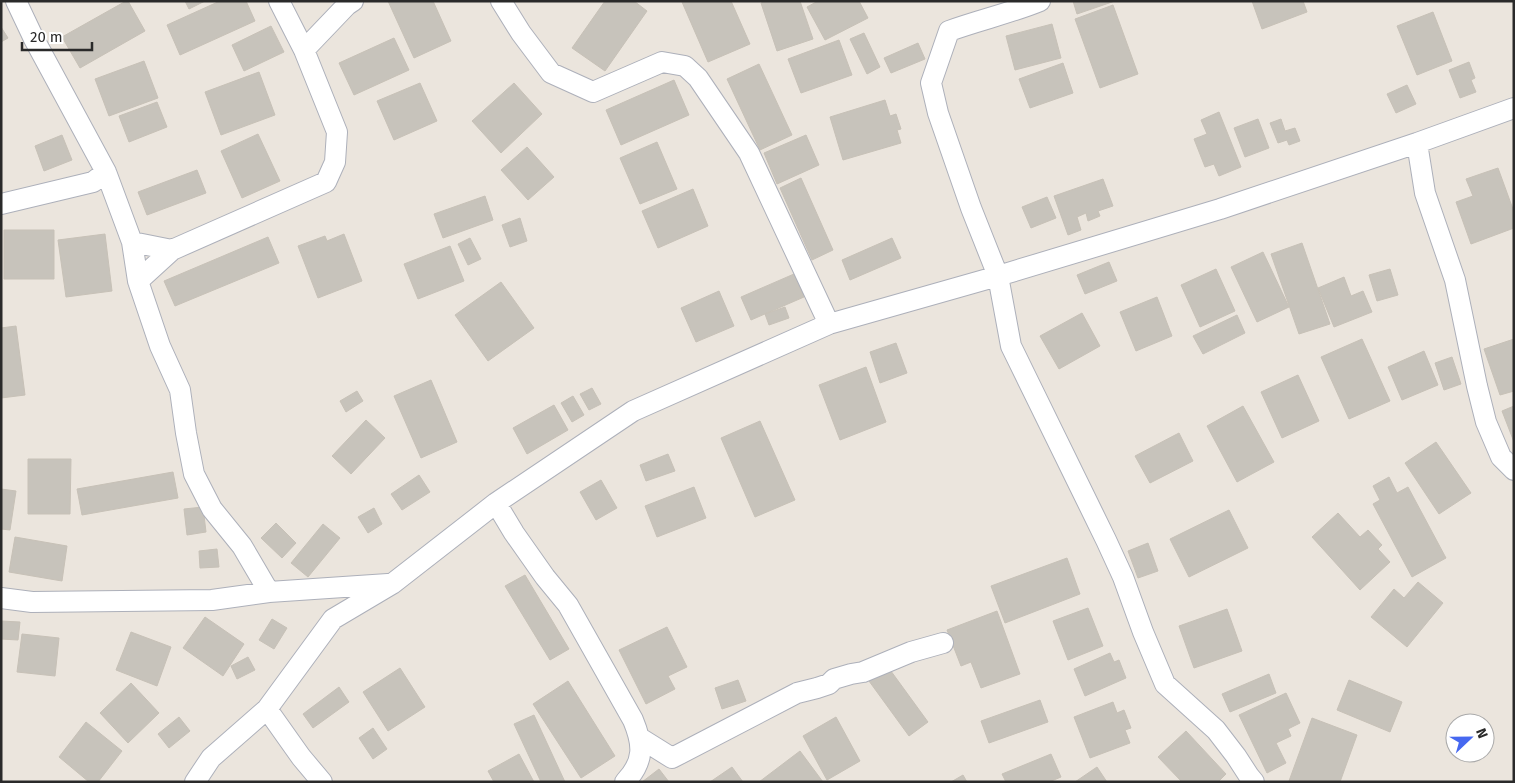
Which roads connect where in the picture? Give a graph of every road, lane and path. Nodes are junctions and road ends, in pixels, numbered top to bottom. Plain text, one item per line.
1 (16, 1) edge
2 (279, 1) edge
3 (353, 1) edge
4 (501, 1) edge
5 (1040, 1) edge
6 (304, 50) junction
7 (1514, 108) edge
8 (1417, 143) junction
9 (106, 172) junction
10 (1, 204) edge
11 (132, 242) junction
12 (172, 250) junction
13 (998, 276) junction
14 (138, 282) junction
15 (829, 324) junction
16 (1514, 470) edge
17 (496, 503) junction
18 (392, 584) junction
19 (269, 592) junction
20 (1, 598) edge
21 (943, 643) dead end
22 (267, 710) junction
23 (640, 738) junction
24 (672, 758) junction
25 (628, 778) edge
26 (195, 782) edge
27 (322, 782) edge
28 (1254, 782) edge

1 - 9 street
2 - 6 street
3 - 6 street
4 - 15 street
5 - 13 street
6 - 12 street
7 - 8 street
8 - 13 street
8 - 16 street
9 - 10 street
9 - 11 street
11 - 12 street
11 - 14 street
12 - 14 street
13 - 15 street
13 - 28 street
14 - 19 street
15 - 17 street
17 - 18 street
17 - 23 street
18 - 19 street
18 - 22 street
19 - 20 street
21 - 24 street
22 - 26 street
22 - 27 street
23 - 24 street
23 - 25 street
24 - 25 street

